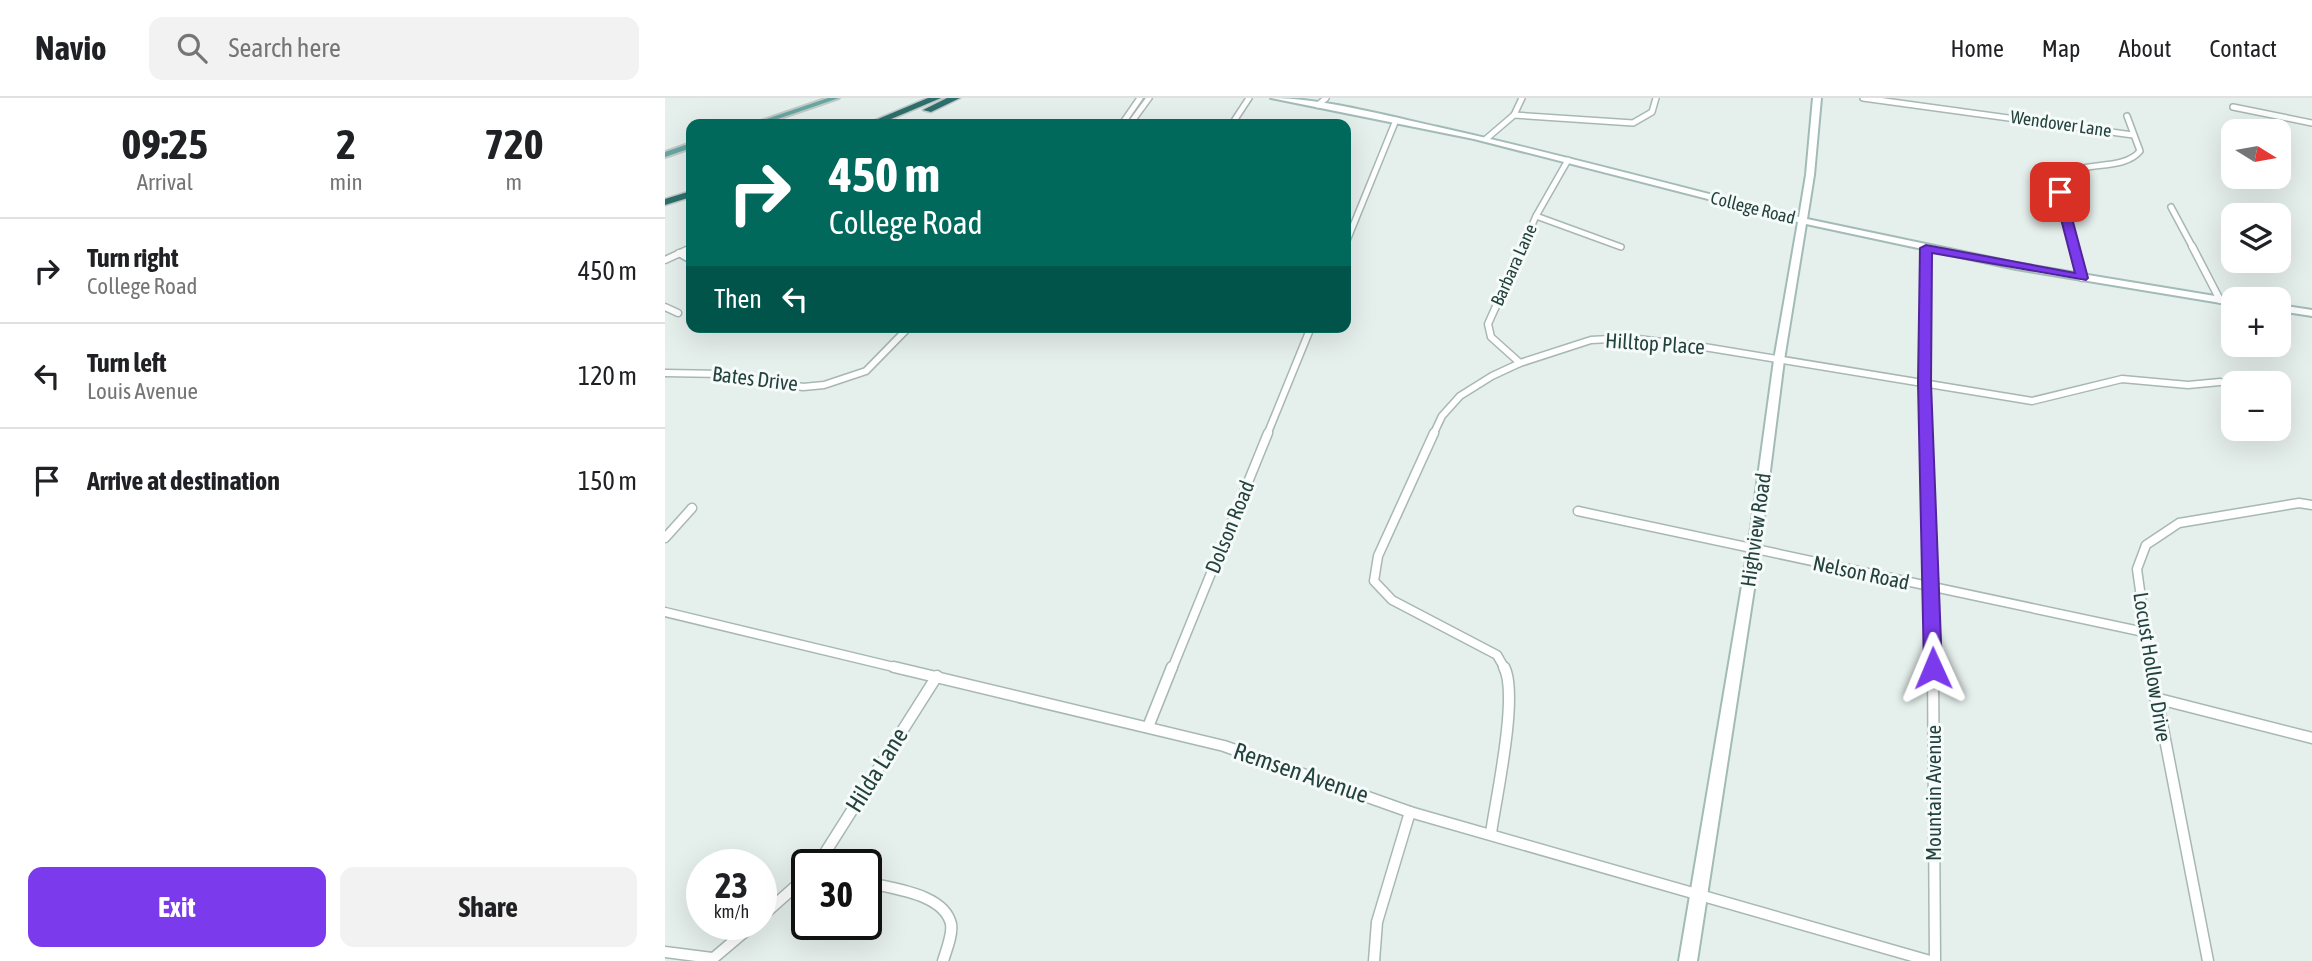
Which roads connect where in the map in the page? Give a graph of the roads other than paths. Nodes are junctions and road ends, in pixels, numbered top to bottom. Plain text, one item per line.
1 (835, 98) edge
2 (936, 98) edge
3 (955, 98) edge
4 (1140, 98) edge
5 (1149, 98) edge
6 (1249, 98) edge
7 (1275, 98) edge
8 (1326, 98) edge
9 (1522, 98) edge
10 (1656, 98) edge
11 (1817, 98) edge
12 (1863, 98) edge
13 (1318, 105) junction
14 (2233, 107) dead end
15 (1514, 115) junction
16 (2127, 117) dead end
17 (771, 119) edge
18 (884, 119) edge
19 (905, 119) edge
20 (1125, 119) edge
21 (1134, 119) edge
22 (1235, 119) edge
23 (1396, 120) junction
24 (2312, 122) edge
25 (2133, 135) junction
26 (1486, 139) junction
27 (686, 147) edge
28 (665, 155) edge
29 (1568, 160) junction
30 (686, 187) edge
31 (665, 193) edge
32 (686, 196) edge
33 (665, 202) edge
34 (2171, 207) dead end
35 (1536, 216) junction
36 (1803, 220) junction
37 (1351, 231) edge
38 (1621, 247) dead end
39 (1926, 248) junction
40 (686, 250) edge
41 (679, 253) junction
42 (686, 257) edge
43 (665, 260) edge
44 (2082, 278) junction
45 (2220, 300) joint
46 (665, 307) edge
47 (2291, 310) edge
48 (678, 313) dead end
49 (2312, 313) edge
50 (903, 333) edge
51 (1309, 333) edge
52 (1779, 360) junction
53 (1520, 363) junction
54 (665, 373) edge
55 (2220, 382) dead end
56 (1924, 383) junction
57 (2312, 505) edge
58 (692, 508) dead end
59 (1579, 511) dead end
60 (665, 538) edge
61 (1754, 550) junction
62 (1933, 588) junction
63 (665, 612) edge
64 (2144, 632) junction
65 (937, 676) junction
66 (2155, 698) junction
67 (1148, 727) junction
68 (2312, 738) edge
69 (1411, 812) junction
70 (1491, 833) junction
71 (827, 849) edge
72 (882, 886) edge
73 (791, 890) edge
74 (1699, 892) junction
75 (777, 903) edge
76 (735, 940) edge
77 (665, 952) edge
78 (711, 960) edge
79 (943, 961) edge
80 (1374, 961) edge
81 (1688, 961) edge
82 (1933, 961) edge
83 (2208, 961) edge

1 - 17 main road
2 - 18 highway
3 - 19 highway
4 - 20 street
5 - 21 street
6 - 22 street
7 - 13 street, College Road
8 - 13 street
9 - 15 street
10 - 15 street
11 - 36 street, Highview Road
12 - 25 street, Wendover Lane
13 - 23 street, College Road
14 - 24 street
15 - 26 street
16 - 25 street
23 - 26 street, College Road
23 - 37 street
25 - 44 street
26 - 29 street, College Road
27 - 28 main road
29 - 35 street, Barbara Lane
29 - 36 street, College Road
30 - 31 highway
32 - 33 highway
34 - 45 street
35 - 38 street
35 - 53 street, Barbara Lane
36 - 39 street, College Road
36 - 52 street, Highview Road
39 - 44 street, College Road
39 - 56 street, Mountain Avenue
40 - 41 street
41 - 42 street
41 - 43 street
44 - 45 street, College Road
46 - 48 street
47 - 49 street
50 - 54 street, Bates Drive
51 - 67 street, Dolson Road
52 - 53 street, Hilltop Place
52 - 56 street, Hilltop Place
52 - 61 street, Highview Road
53 - 70 street, Hilltop Place
55 - 56 street, Hilltop Place
56 - 62 street, Mountain Avenue
57 - 64 street, Locust Hollow Drive
58 - 60 street
59 - 61 street, Nelson Road
61 - 62 street, Nelson Road
61 - 74 street, Highview Road
62 - 64 street, Nelson Road
62 - 82 street, Mountain Avenue
63 - 65 street, Remsen Avenue
64 - 66 street, Locust Hollow Drive
65 - 67 street, Remsen Avenue
65 - 71 street, Hilda Lane
66 - 68 street
66 - 83 street, Locust Hollow Drive
67 - 69 street, Remsen Avenue
69 - 70 street, Remsen Avenue
69 - 80 street
70 - 74 street, Remsen Avenue
72 - 79 street
73 - 75 street
74 - 81 street, Highview Road
74 - 82 street, Remsen Avenue
76 - 78 street
77 - 78 street

